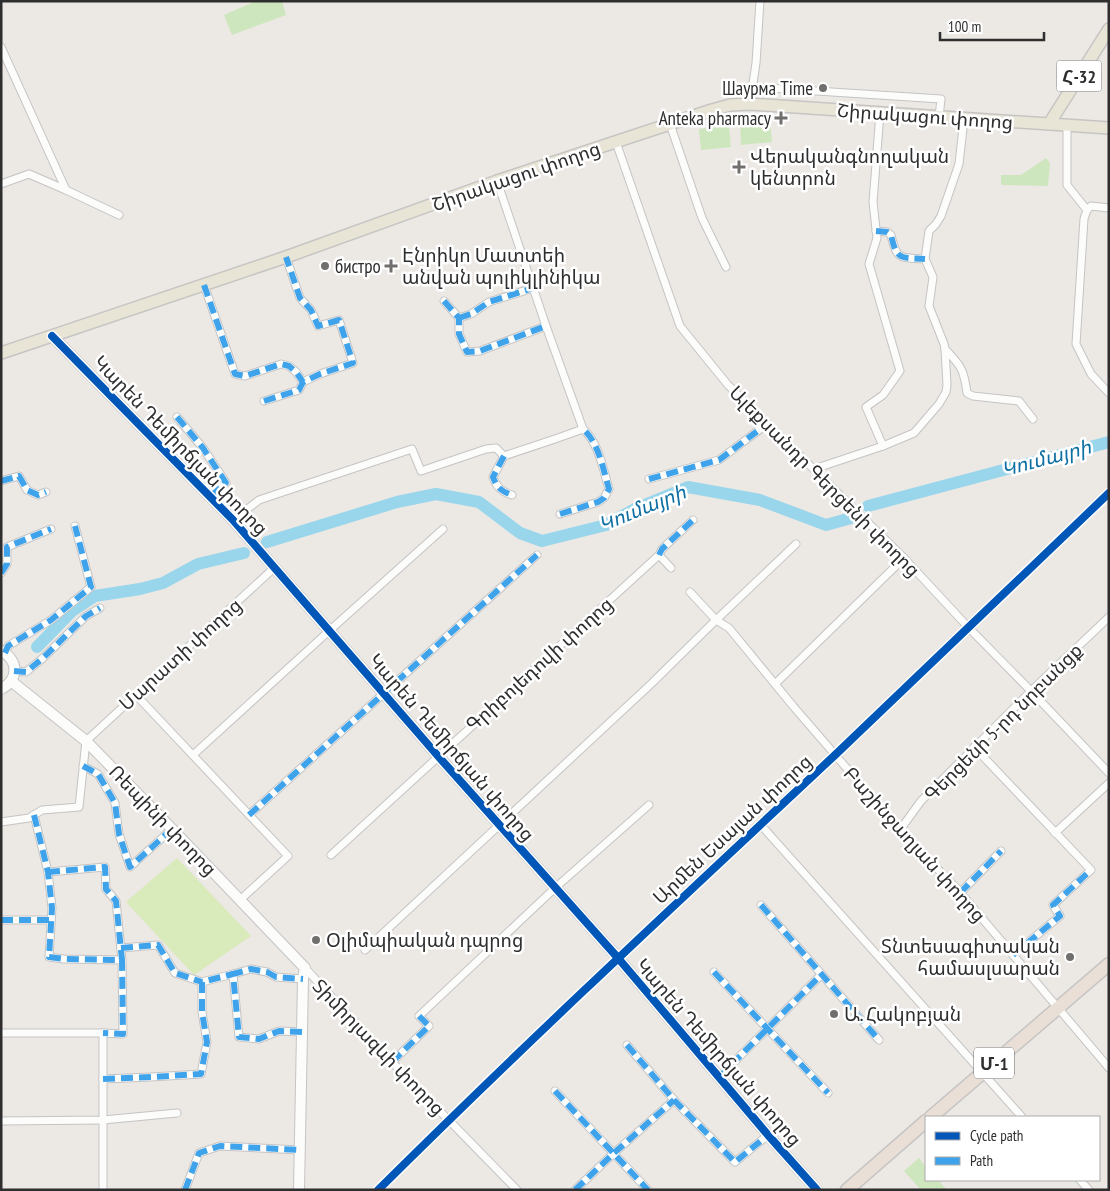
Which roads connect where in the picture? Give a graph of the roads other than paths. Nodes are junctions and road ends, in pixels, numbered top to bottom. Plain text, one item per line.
1 (760, 1) edge
2 (1109, 29) edge
3 (1, 47) edge
4 (753, 87) junction
5 (750, 104) junction
6 (880, 113) junction
7 (940, 117) junction
8 (964, 119) junction
9 (670, 124) junction
10 (1049, 124) junction
11 (1067, 125) junction
12 (1109, 128) edge
13 (616, 142) junction
14 (497, 181) junction
15 (1, 184) edge
16 (66, 190) junction
17 (1109, 208) edge
18 (1087, 210) junction
19 (119, 215) dead end
20 (876, 230) junction
21 (286, 257) junction
22 (925, 259) junction
23 (726, 267) dead end
24 (204, 285) junction
25 (533, 288) junction
26 (444, 301) dead end
27 (458, 318) junction
28 (546, 326) junction
29 (52, 336) junction
30 (945, 349) junction
31 (1, 353) edge
32 (303, 382) junction
33 (1109, 393) edge
34 (264, 401) dead end
35 (177, 418) dead end
36 (1034, 419) dead end
37 (767, 424) junction
38 (583, 429) junction
39 (883, 446) junction
40 (504, 456) junction
41 (814, 469) junction
42 (649, 480) dead end
43 (1, 481) edge
44 (46, 492) dead end
45 (1109, 493) edge
46 (211, 496) junction
47 (512, 496) dead end
48 (560, 514) dead end
49 (233, 520) junction
50 (693, 520) dead end
51 (75, 526) dead end
52 (51, 529) dead end
53 (443, 529) dead end
54 (796, 544) dead end
55 (537, 555) dead end
56 (659, 555) junction
57 (904, 558) junction
58 (274, 568) junction
59 (671, 568) dead end
60 (1, 573) edge
61 (690, 592) dead end
62 (100, 608) dead end
63 (1109, 617) edge
64 (716, 620) junction
65 (968, 627) junction
66 (329, 631) junction
67 (3, 652) edge
68 (13, 676) junction
69 (774, 684) junction
70 (1, 689) edge
71 (1031, 691) junction
72 (383, 693) junction
73 (136, 694) junction
74 (86, 740) junction
75 (974, 748) junction
76 (835, 754) junction
77 (193, 755) junction
78 (438, 756) junction
79 (83, 766) junction
80 (1109, 773) edge
81 (1109, 783) edge
82 (649, 805) dead end
83 (34, 815) junction
84 (249, 815) junction
85 (1, 822) edge
86 (760, 824) junction
87 (499, 825) junction
88 (172, 829) junction
89 (900, 830) junction
90 (1055, 833) junction
91 (1002, 851) dead end
92 (331, 855) dead end
93 (48, 872) junction
94 (555, 888) junction
95 (960, 893) junction
96 (240, 900) junction
97 (761, 905) dead end
98 (1, 920) edge
99 (51, 920) junction
100 (121, 948) junction
101 (365, 950) dead end
102 (1013, 955) junction
103 (618, 958) junction
104 (122, 960) junction
105 (1109, 964) edge
106 (305, 968) junction
107 (714, 972) dead end
108 (233, 974) junction
109 (821, 975) junction
110 (303, 979) junction
111 (202, 982) junction
112 (1058, 1008) junction
113 (768, 1029) junction
114 (302, 1032) junction
115 (1, 1033) edge
116 (103, 1033) junction
117 (878, 1040) dead end
118 (627, 1045) dead end
119 (392, 1062) junction
120 (1109, 1068) edge
121 (982, 1073) junction
122 (719, 1077) junction
123 (103, 1079) junction
124 (556, 1091) dead end
125 (828, 1093) dead end
126 (674, 1100) junction
127 (177, 1113) dead end
128 (932, 1116) edge
129 (1021, 1116) edge
130 (103, 1120) junction
131 (449, 1120) junction
132 (1, 1122) edge
133 (925, 1122) edge
134 (768, 1135) junction
135 (300, 1150) junction
136 (614, 1153) junction
137 (1081, 1181) edge
138 (103, 1190) edge
139 (185, 1190) edge
140 (299, 1190) edge
141 (378, 1190) edge
142 (517, 1190) edge
143 (575, 1190) edge
144 (648, 1190) edge
145 (816, 1190) edge
146 (847, 1190) edge
147 (1090, 1190) edge

1 - 4 street
2 - 10 main road, Հ-32
3 - 16 street
4 - 5 street
4 - 7 street
5 - 6 main road, Շիրակացու փողոց
5 - 9 main road, Շիրակացու փողոց
6 - 7 main road, Շիրակացու փողոց
6 - 20 street
7 - 8 main road, Շիրակացու փողոց
8 - 10 main road, Շիրակացու փողոց
8 - 22 street
9 - 13 main road, Շիրակացու փողոց
9 - 23 street
10 - 11 main road, Շիրակացու փողոց
11 - 12 main road, Շիրակացու փողոց
11 - 18 street
13 - 14 main road, Շիրակացու փողոց
13 - 37 street, Ալեքսանդր Գերցենի փողոց
14 - 21 main road, Շիրակացու փողոց
14 - 25 street
15 - 16 street
16 - 19 street
17 - 18 street
18 - 33 street
20 - 22 street
20 - 39 street
21 - 24 main road, Շիրակացու փողոց
21 - 32 street
22 - 30 street
24 - 29 main road, Շիրակացու փողոց
24 - 32 street
25 - 27 street
25 - 28 street
26 - 27 street
27 - 28 street
28 - 38 street
29 - 31 main road, Շիրակացու փողոց
29 - 46 street, Կարեն Դեմիրճյան փողոց
30 - 36 street
30 - 39 street
32 - 34 street
35 - 46 street
37 - 41 street, Ալեքսանդր Գերցենի փողոց
37 - 42 street
38 - 40 street
38 - 48 street
39 - 41 street
40 - 47 street
40 - 49 street
41 - 57 street, Ալեքսանդր Գերցենի փողոց
43 - 44 street
45 - 65 street, Արմեն Եսայան փողոց
46 - 49 street, Կարեն Դեմիրճյան փողոց
49 - 58 street, Կարեն Դեմիրճյան փողոց
50 - 56 street, Գրիբոյեդովի փողոց
51 - 67 street
52 - 60 street
53 - 66 street
54 - 64 street
55 - 72 street
56 - 59 street
56 - 78 street, Գրիբոյեդովի փողոց
57 - 65 street, Ալեքսանդր Գերցենի փողոց
57 - 69 street
58 - 66 street, Կարեն Դեմիրճյան փողոց
58 - 73 street, Մարատի փողոց
61 - 64 street, Բաշինջաղյան փողոց
62 - 68 street
63 - 71 street, Գերցենի 5-րդ նրբանցք
64 - 69 street, Բաշինջաղյան փողոց
64 - 87 street
65 - 71 street, Ալեքսանդր Գերցենի փողոց
65 - 76 street, Արմեն Եսայան փողոց
66 - 72 street, Կարեն Դեմիրճյան փողոց
66 - 77 street
67 - 68 street
68 - 70 street
68 - 74 street, Ռեպինի փողոց
69 - 76 street, Բաշինջաղյան փողոց
71 - 75 street, Գերցենի 5-րդ նրբանցք
71 - 80 street, Ալեքսանդր Գերցենի փողոց
72 - 78 street, Կարեն Դեմիրճյան փողոց
72 - 84 street
73 - 74 street, Մարատի փողոց
73 - 77 street
74 - 79 street
74 - 88 street, Ռեպինի փողոց
75 - 89 street, Գերցենի 5-րդ նրբանցք
75 - 90 street
76 - 86 street, Արմեն Եսայան փողոց
76 - 89 street, Բաշինջաղյան փողոց
77 - 84 street
78 - 87 street, Կարեն Դեմիրճյան փողոց
78 - 92 street, Գրիբոյեդովի փողոց
79 - 83 street
79 - 88 street
81 - 90 street
82 - 94 street
83 - 85 street
83 - 93 street
84 - 96 street
86 - 103 street, Արմեն Եսայան փողոց
86 - 121 street
87 - 94 street, Կարեն Դեմիրճյան փողոց
87 - 101 street
88 - 96 street, Ռեպինի փողոց
89 - 95 street, Բաշինջաղյան փողոց
90 - 102 street
91 - 95 street
93 - 99 street
93 - 100 street
94 - 103 street, Կարեն Դեմիրճյան փողոց
94 - 119 street
95 - 102 street, Բաշինջաղյան փողոց
96 - 106 street, Ռեպինի փողոց
97 - 109 street
98 - 99 street
99 - 104 street
100 - 104 street
100 - 111 street
102 - 112 street, Բաշինջաղյան փողոց
103 - 122 street, Կարեն Դեմիրճյան փողոց
103 - 131 street, Արմեն Եսայան փողոց
104 - 116 street
105 - 112 highway, Մ-1
106 - 110 street
106 - 119 street, Տիմիրյազևի փողոց
107 - 113 street
108 - 110 street
108 - 111 street
108 - 114 street
109 - 113 street
109 - 117 street
110 - 114 street
111 - 123 street
112 - 120 street, Բաշինջաղյան փողոց
112 - 121 highway, Մ-1
113 - 122 street
113 - 125 street
114 - 135 street
115 - 116 street
116 - 123 street
118 - 126 street
119 - 131 street, Տիմիրյազևի փողոց
121 - 128 highway, Մ-1
121 - 129 street
122 - 134 street, Կարեն Դեմիրճյան փողոց
123 - 130 street
124 - 136 street
126 - 134 street
126 - 136 street
127 - 130 street
130 - 132 street
130 - 138 street
131 - 141 street, Արմեն Եսայան փողոց
131 - 142 street, Տիմիրյազևի փողոց
133 - 146 highway
134 - 145 street, Կարեն Դեմիրճյան փողոց
135 - 139 street
135 - 140 street
136 - 143 street
136 - 144 street
137 - 147 street

